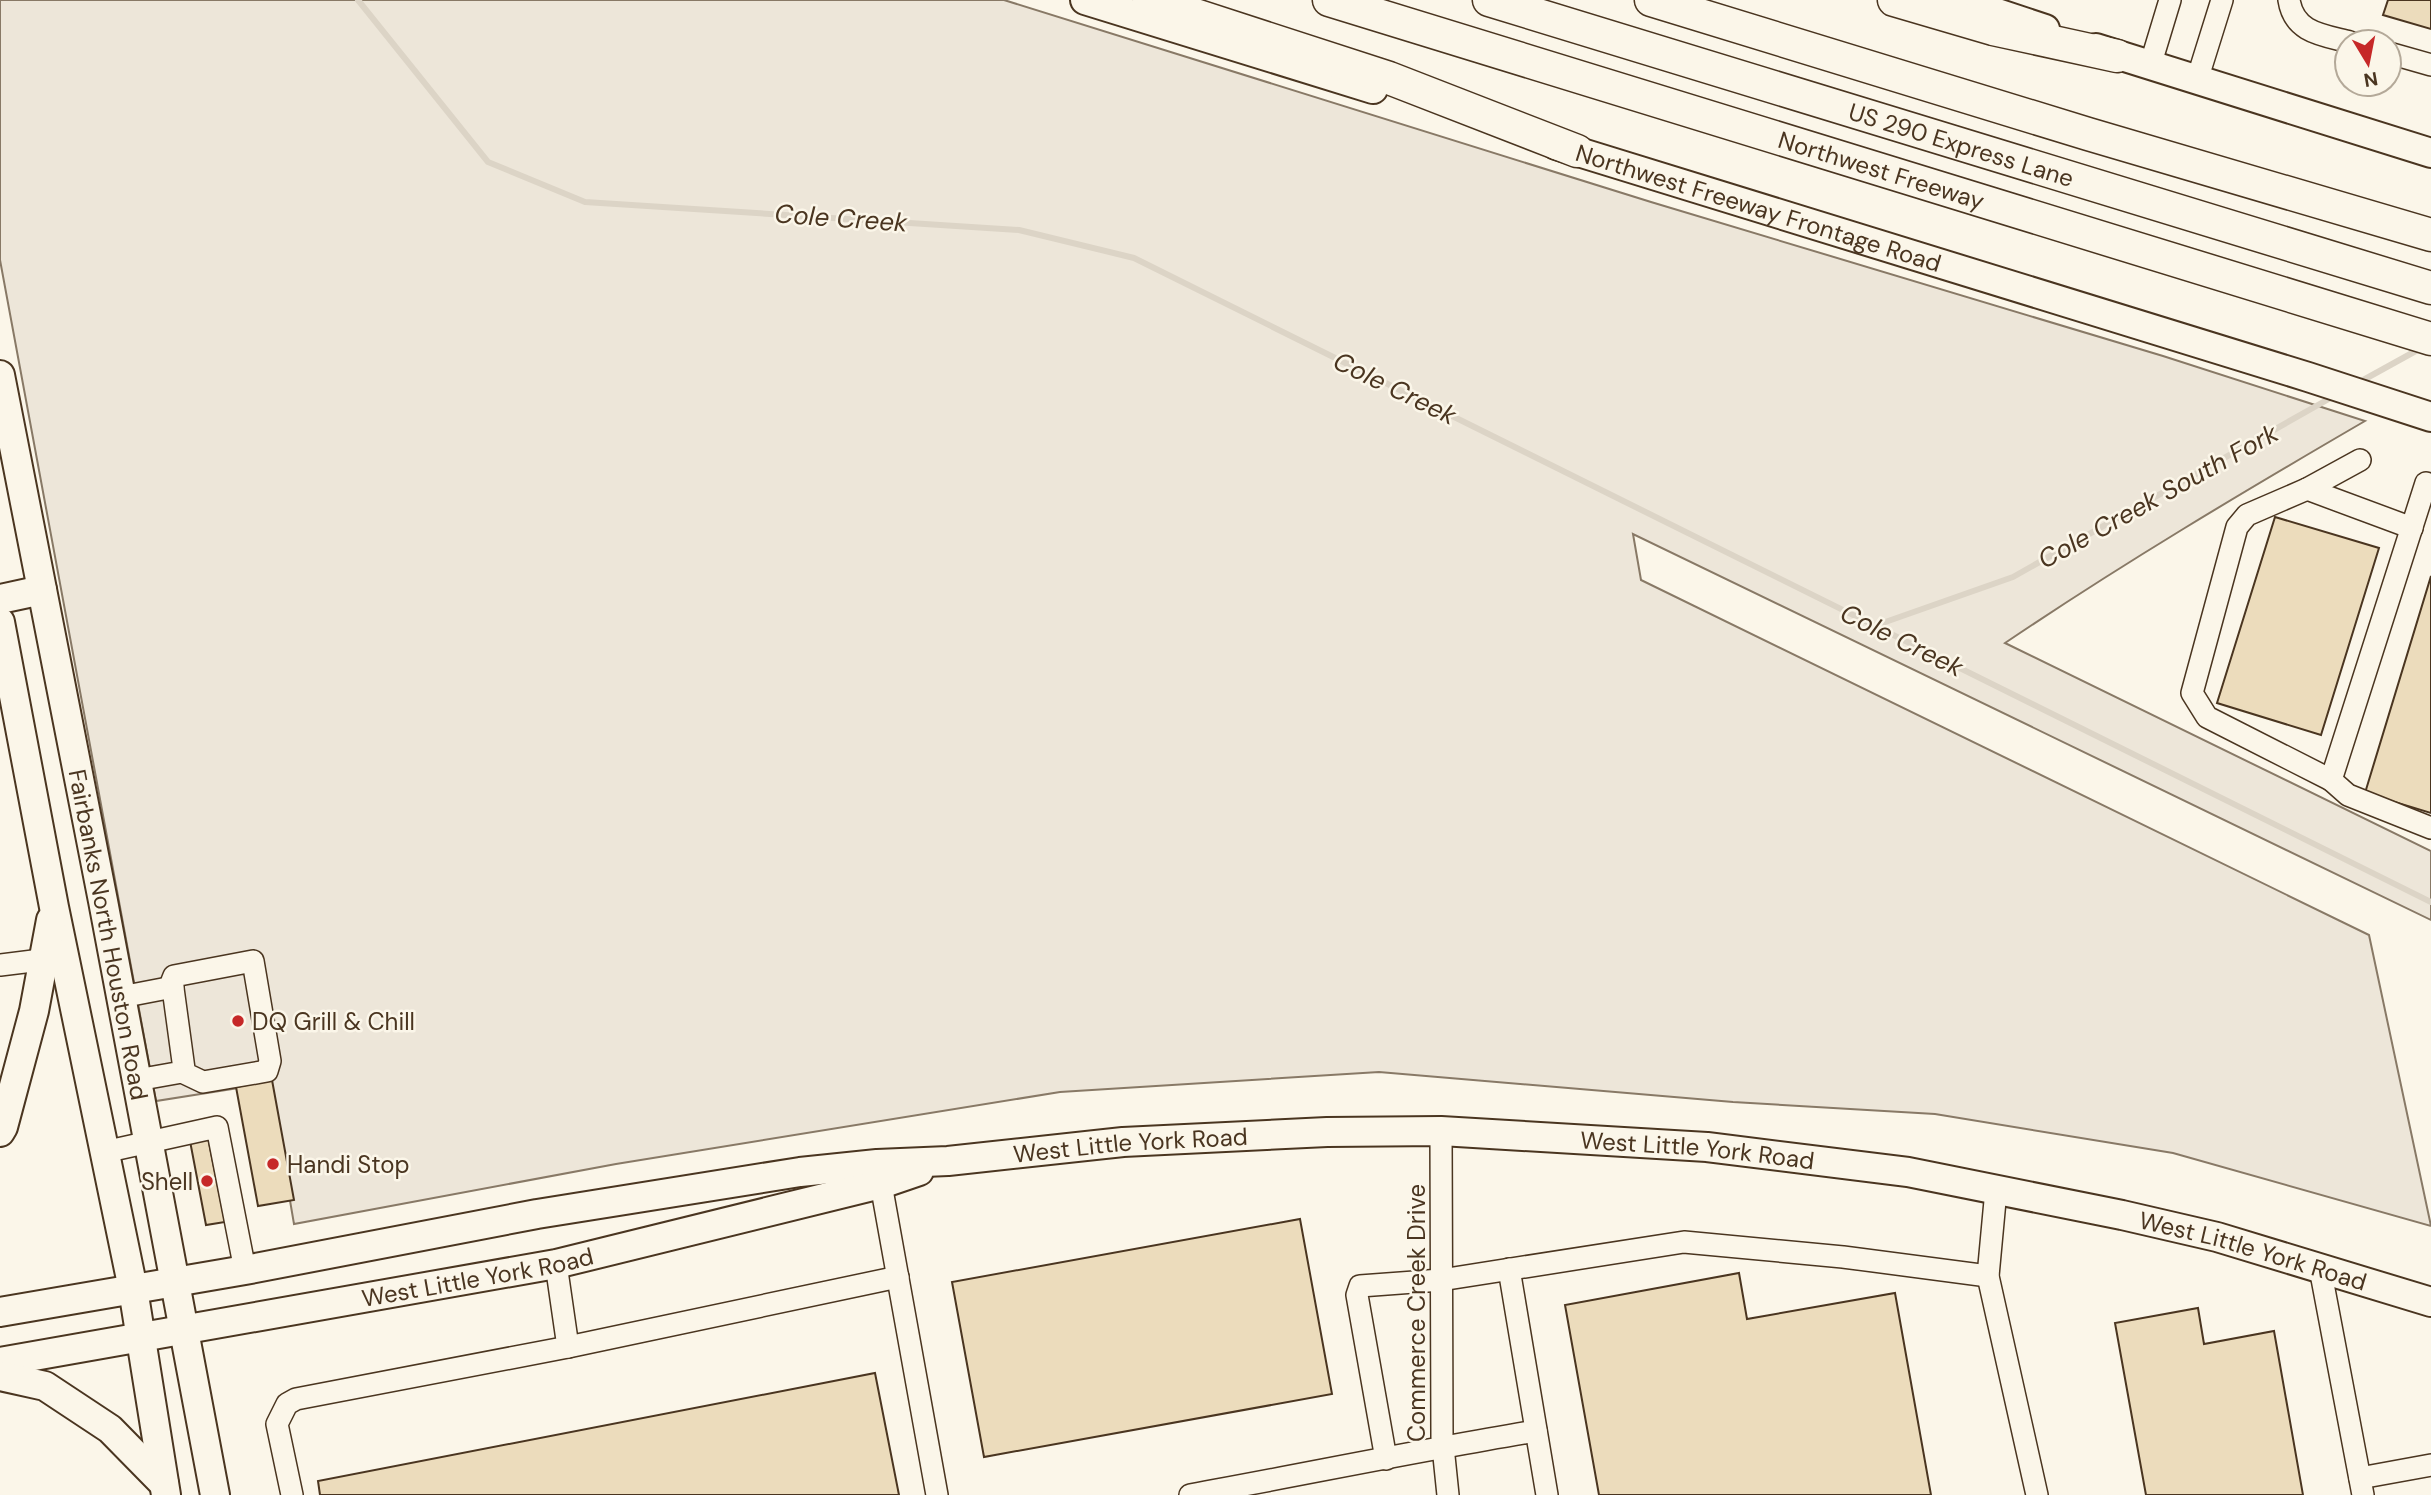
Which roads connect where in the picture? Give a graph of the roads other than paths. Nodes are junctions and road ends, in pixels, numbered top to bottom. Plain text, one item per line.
1 (1085, 0) edge
2 (1149, 0) edge
3 (1329, 0) edge
4 (1489, 0) edge
5 (1651, 0) edge
6 (1894, 0) edge
7 (1958, 0) edge
8 (2170, 0) edge
9 (2222, 0) edge
10 (2289, 0) edge
11 (2333, 37) edge
12 (2117, 55) junction
13 (2403, 57) edge
14 (2431, 65) edge
15 (2150, 66) junction
16 (2197, 80) junction
17 (1577, 152) junction
18 (2431, 153) edge
19 (2431, 235) edge
20 (2431, 288) edge
21 (2431, 339) edge
22 (0, 374) edge
23 (2431, 417) edge
24 (2361, 460) dead end
25 (2431, 485) edge
26 (2307, 489) junction
27 (2412, 528) junction
28 (43, 590) junction
29 (0, 599) edge
30 (0, 622) edge
31 (2331, 780) junction
32 (2431, 828) edge
33 (54, 958) junction
34 (0, 965) edge
35 (173, 987) junction
36 (121, 997) junction
37 (182, 1072) junction
38 (136, 1080) junction
39 (1441, 1131) junction
40 (0, 1132) edge
41 (148, 1143) junction
42 (104, 1152) junction
43 (948, 1161) junction
44 (881, 1184) junction
45 (1996, 1190) junction
46 (555, 1264) junction
47 (2320, 1268) junction
48 (1509, 1269) junction
49 (245, 1270) junction
50 (1988, 1276) junction
51 (898, 1277) junction
52 (1441, 1280) junction
53 (176, 1281) junction
54 (133, 1289) junction
55 (2431, 1302) edge
56 (0, 1312) edge
57 (185, 1330) junction
58 (140, 1338) junction
59 (568, 1347) junction
60 (0, 1362) edge
61 (0, 1376) edge
62 (1536, 1431) junction
63 (1443, 1446) junction
64 (1386, 1459) junction
65 (2431, 1465) edge
66 (2361, 1487) edge
67 (165, 1490) edge
68 (215, 1495) edge
69 (292, 1495) edge
70 (937, 1495) edge
71 (1190, 1495) edge
72 (1448, 1495) edge
73 (1548, 1495) edge
74 (2037, 1495) edge

1 - 17 main road, Northwest Freeway Frontage Road
2 - 17 highway
3 - 21 highway, Northwest Freeway
4 - 20 highway, US 290 Express Lane
5 - 19 highway
6 - 12 highway
7 - 12 main road
8 - 15 street
9 - 16 street
10 - 11 street
12 - 15 main road
13 - 14 street
15 - 16 main road
16 - 18 main road
17 - 23 main road, Northwest Freeway Frontage Road
22 - 28 main road, Fairbanks North Houston Road
24 - 26 street
25 - 27 street
26 - 27 street
26 - 31 street
27 - 31 street
28 - 29 main road
28 - 36 main road, Fairbanks North Houston Road
30 - 33 main road, Fairbanks North Houston Road
31 - 32 street
33 - 34 street
33 - 40 main road
33 - 42 main road, Fairbanks North Houston Road
35 - 36 street
35 - 37 street
35 - 37 street
36 - 38 main road, Fairbanks North Houston Road
37 - 38 street
38 - 41 main road, Fairbanks North Houston Road
39 - 43 main road, West Little York Road
39 - 45 main road, West Little York Road
39 - 52 street, Commerce Creek Drive
41 - 42 street
41 - 49 street
41 - 53 main road, Fairbanks North Houston Road
42 - 54 main road, Fairbanks North Houston Road
43 - 44 main road, West Little York Road
43 - 49 main road, West Little York Road
44 - 46 main road, West Little York Road
44 - 51 street
45 - 47 main road, West Little York Road
45 - 50 street
46 - 57 main road, West Little York Road
46 - 59 street
47 - 55 main road, West Little York Road
47 - 66 street
48 - 50 street
48 - 52 street
48 - 62 street
49 - 53 main road, West Little York Road
50 - 74 street
51 - 59 street
51 - 70 street
52 - 63 street, Commerce Creek Drive
52 - 64 street
53 - 54 main road, West Little York Road
53 - 57 main road, Fairbanks North Houston Road
54 - 56 main road, West Little York Road
54 - 58 main road, Fairbanks North Houston Road
57 - 58 main road, West Little York Road
57 - 68 main road, Fairbanks North Houston Road
58 - 60 main road, West Little York Road
58 - 67 main road, Fairbanks North Houston Road
59 - 69 street
61 - 67 main road
62 - 63 street
62 - 73 street
63 - 64 street
63 - 72 street, Commerce Creek Drive
64 - 71 street
65 - 66 street

